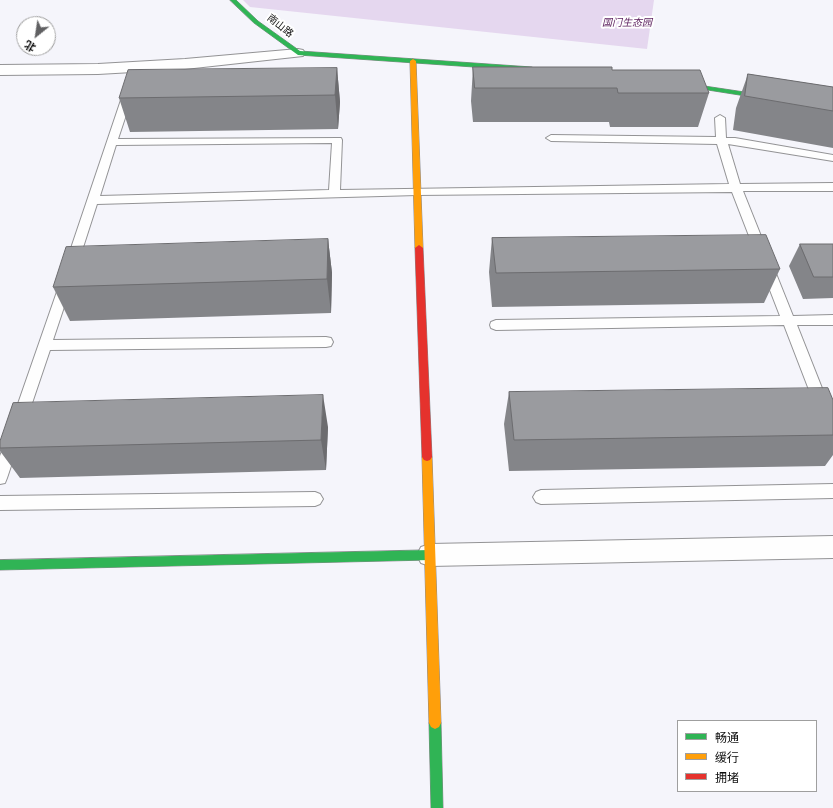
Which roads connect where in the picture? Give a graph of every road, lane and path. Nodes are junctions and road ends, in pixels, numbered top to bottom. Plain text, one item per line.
1 (233, 0) edge
2 (298, 53) junction
3 (413, 61) junction
4 (0, 70) edge
5 (541, 70) edge
6 (667, 83) edge
7 (128, 94) edge
8 (781, 99) edge
9 (720, 118) dead end
10 (551, 138) dead end
11 (721, 140) junction
12 (112, 142) junction
13 (833, 158) edge
14 (833, 187) edge
15 (736, 188) junction
16 (417, 191) junction
17 (334, 193) junction
18 (94, 200) junction
19 (833, 320) edge
20 (789, 321) junction
21 (496, 325) dead end
22 (326, 342) dead end
23 (45, 345) junction
24 (833, 434) edge
25 (0, 478) edge
26 (833, 491) edge
27 (541, 497) dead end
28 (315, 499) dead end
29 (0, 503) edge
30 (833, 547) edge
31 (430, 555) junction
32 (0, 565) edge
33 (437, 808) edge

1 - 2 street, 南山路
2 - 3 street
2 - 4 street
3 - 5 street
3 - 16 street
6 - 8 street
7 - 12 lane
9 - 11 lane
10 - 11 lane
11 - 13 lane
11 - 15 lane
12 - 17 lane
12 - 18 lane
14 - 15 lane
15 - 16 lane
15 - 20 lane
16 - 17 lane
16 - 31 street
17 - 18 lane
18 - 23 lane
19 - 20 lane
20 - 21 lane
20 - 24 lane
22 - 23 lane
23 - 25 lane
26 - 27 lane
28 - 29 lane
30 - 31 street
31 - 32 street
31 - 33 street

